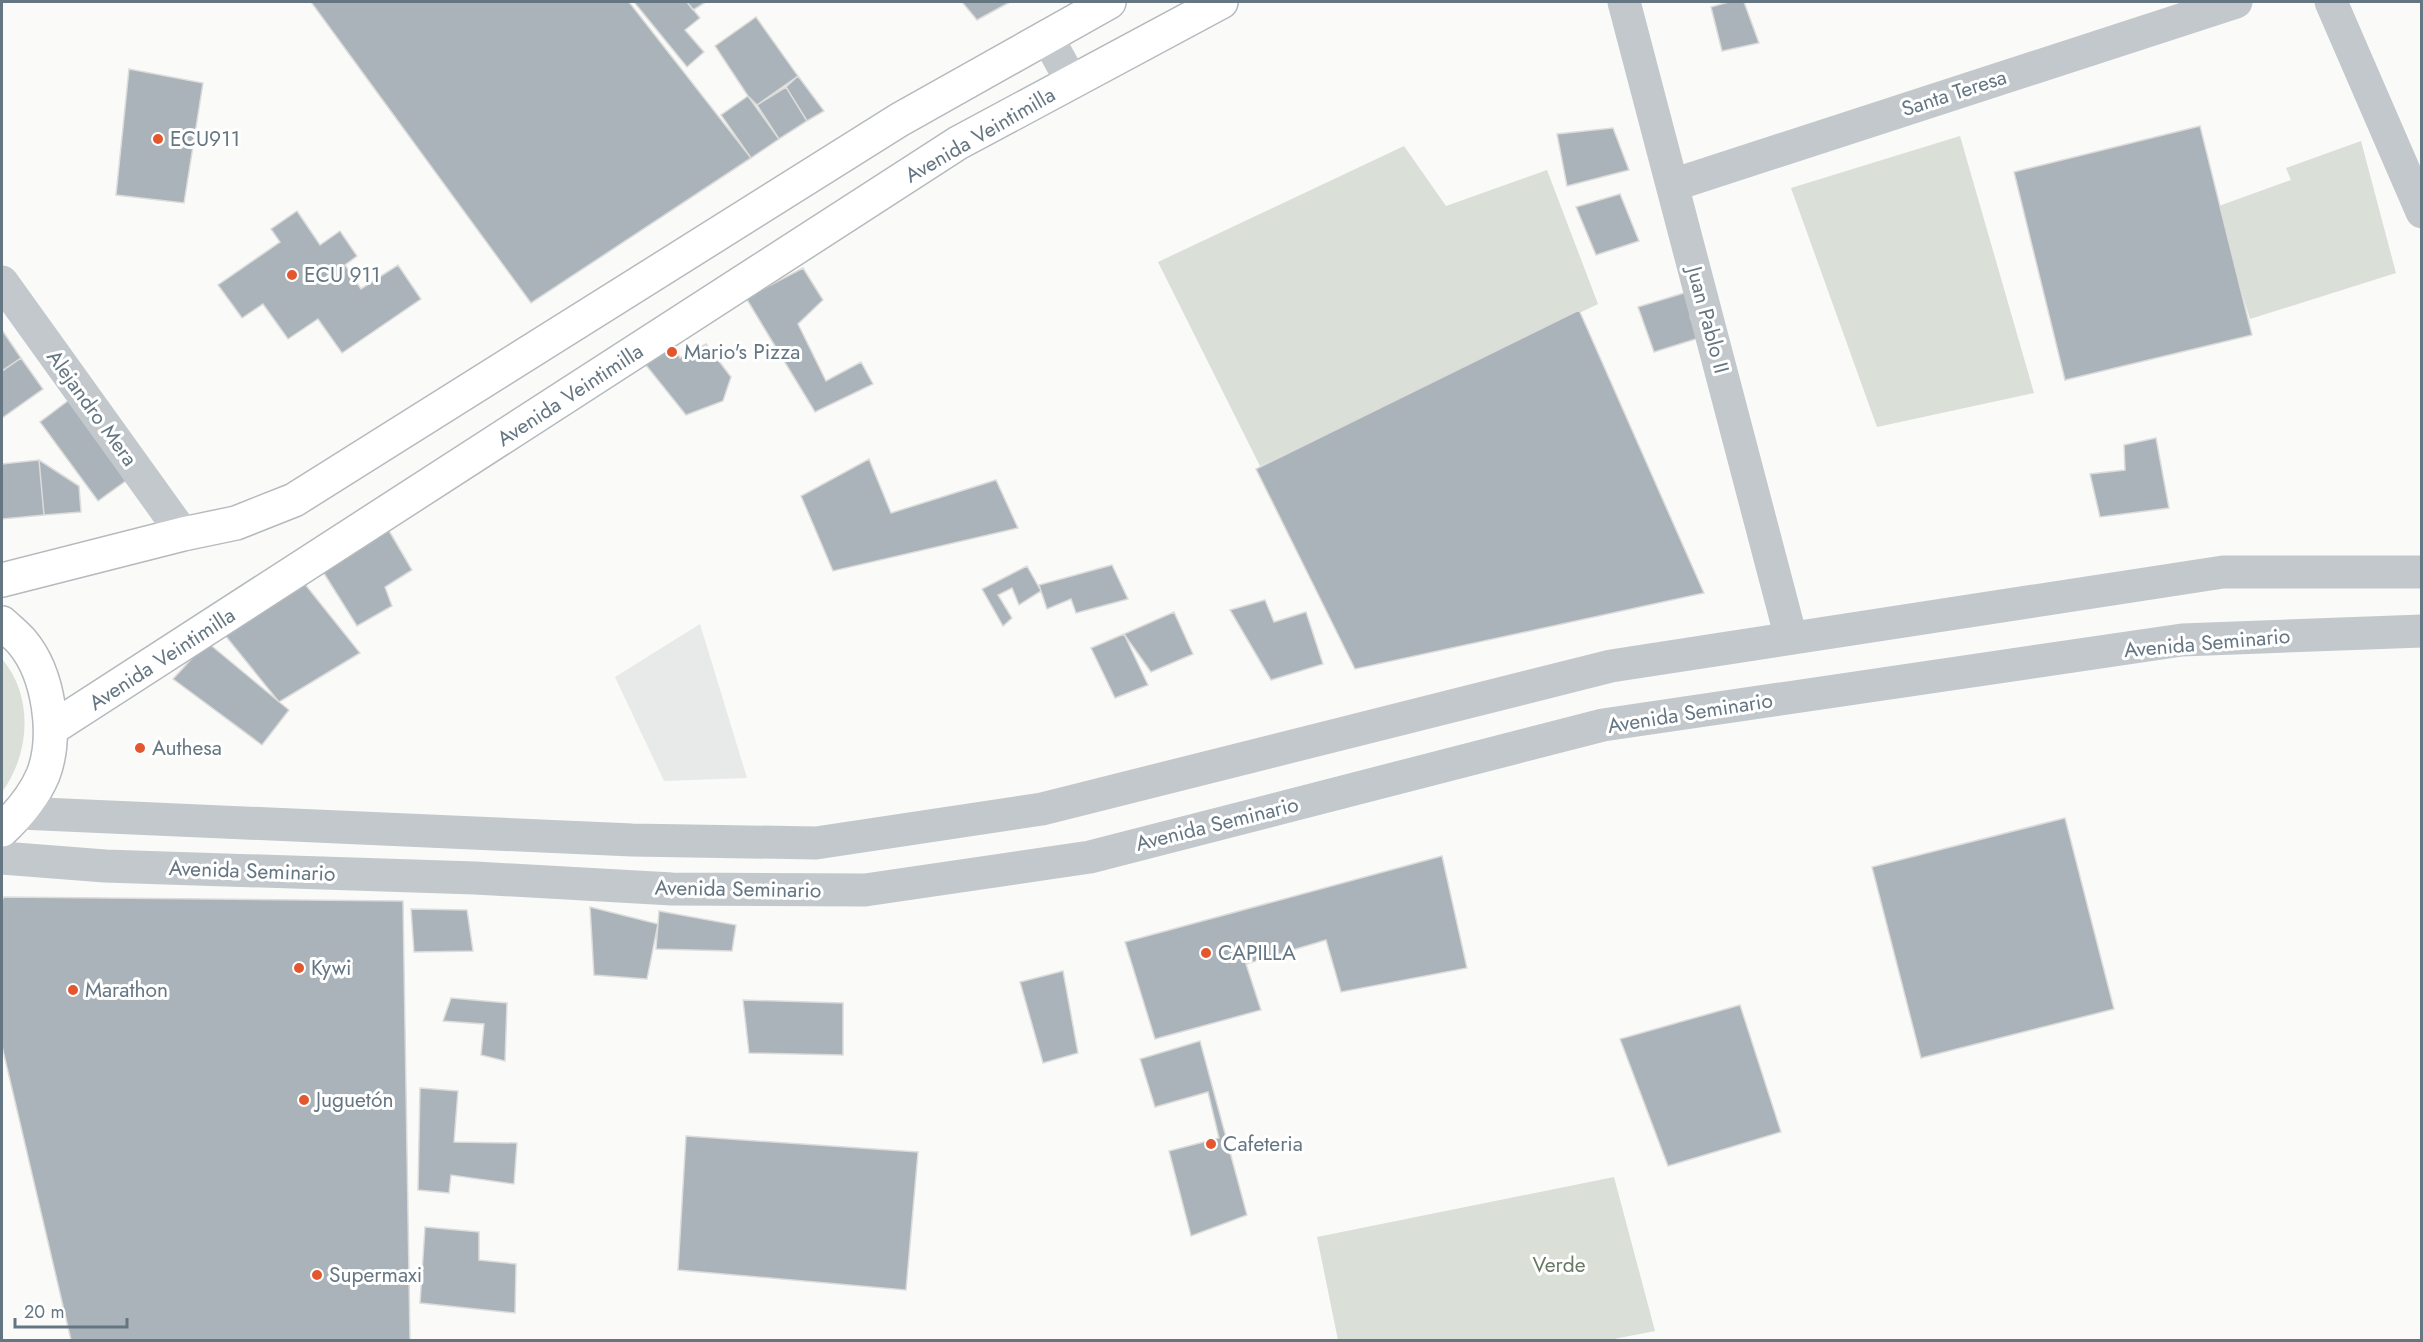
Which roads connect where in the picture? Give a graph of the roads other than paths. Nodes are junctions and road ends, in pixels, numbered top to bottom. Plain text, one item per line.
1 (1110, 2) edge
2 (1221, 2) edge
3 (1624, 2) edge
4 (2236, 2) edge
5 (2331, 2) edge
6 (1047, 37) junction
7 (1072, 82) junction
8 (1673, 185) junction
9 (2421, 212) edge
10 (2, 282) edge
11 (183, 534) junction
12 (2421, 572) edge
13 (2, 580) edge
14 (2, 623) edge
15 (2421, 631) edge
16 (1791, 638) junction
17 (51, 729) junction
18 (11, 822) edge
19 (2, 858) edge

1 - 6 main road
2 - 7 main road, Avenida Veintimilla
3 - 8 street, Juan Pablo II
4 - 8 street, Santa Teresa
5 - 9 street
6 - 7 street
6 - 11 main road
7 - 17 main road, Avenida Veintimilla
8 - 16 street, Juan Pablo II
10 - 11 street, Alejandro Mera
11 - 13 main road
12 - 16 street
14 - 17 main road
15 - 19 street, Avenida Seminario
16 - 18 street
17 - 18 main road

